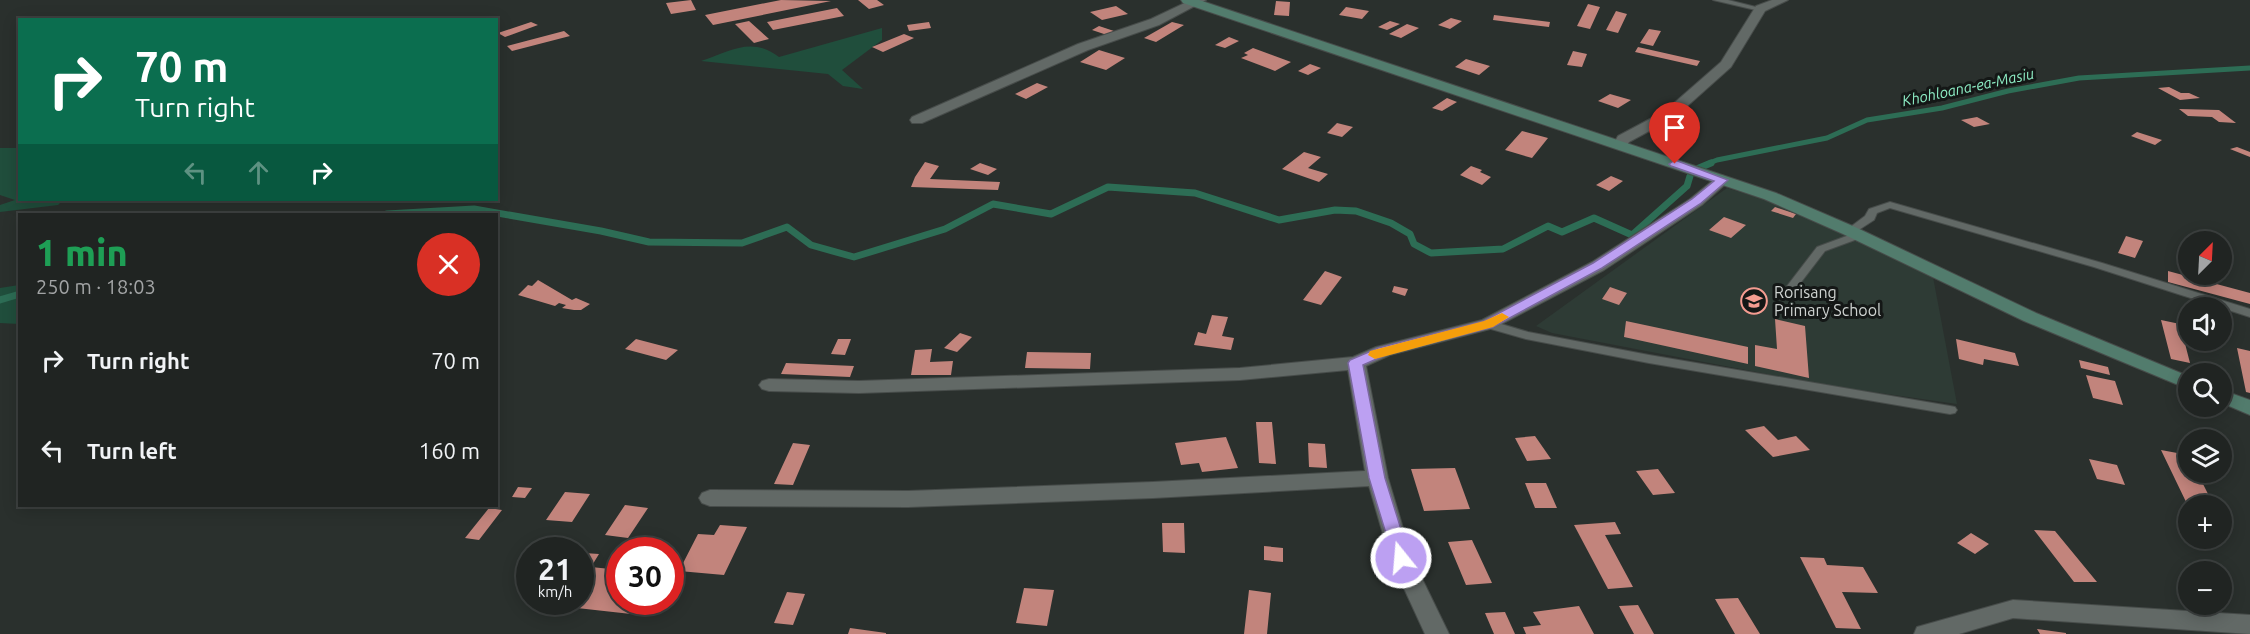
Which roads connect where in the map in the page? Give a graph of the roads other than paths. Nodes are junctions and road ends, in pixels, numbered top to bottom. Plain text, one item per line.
1 (1717, 0) edge
2 (1782, 0) edge
3 (1194, 1) edge
4 (1760, 9) junction
5 (917, 120) dead end
6 (1620, 145) junction
7 (1722, 180) junction
8 (1855, 233) junction
9 (1788, 292) dead end
10 (2250, 313) edge
11 (1488, 324) junction
12 (1356, 363) junction
13 (2178, 379) edge
14 (769, 385) dead end
15 (2232, 400) edge
16 (2250, 408) edge
17 (1950, 411) dead end
18 (1377, 478) junction
19 (710, 498) dead end
20 (2250, 625) edge
21 (1437, 634) edge
22 (1926, 634) edge

1 - 4 lane
2 - 4 street
3 - 5 street
3 - 6 street
4 - 6 street
6 - 7 street
7 - 8 street
7 - 11 street
8 - 9 lane
8 - 10 lane
8 - 13 street
11 - 12 street
11 - 17 lane
12 - 14 street
12 - 18 street
15 - 16 street
18 - 19 street
18 - 21 street
20 - 22 street

